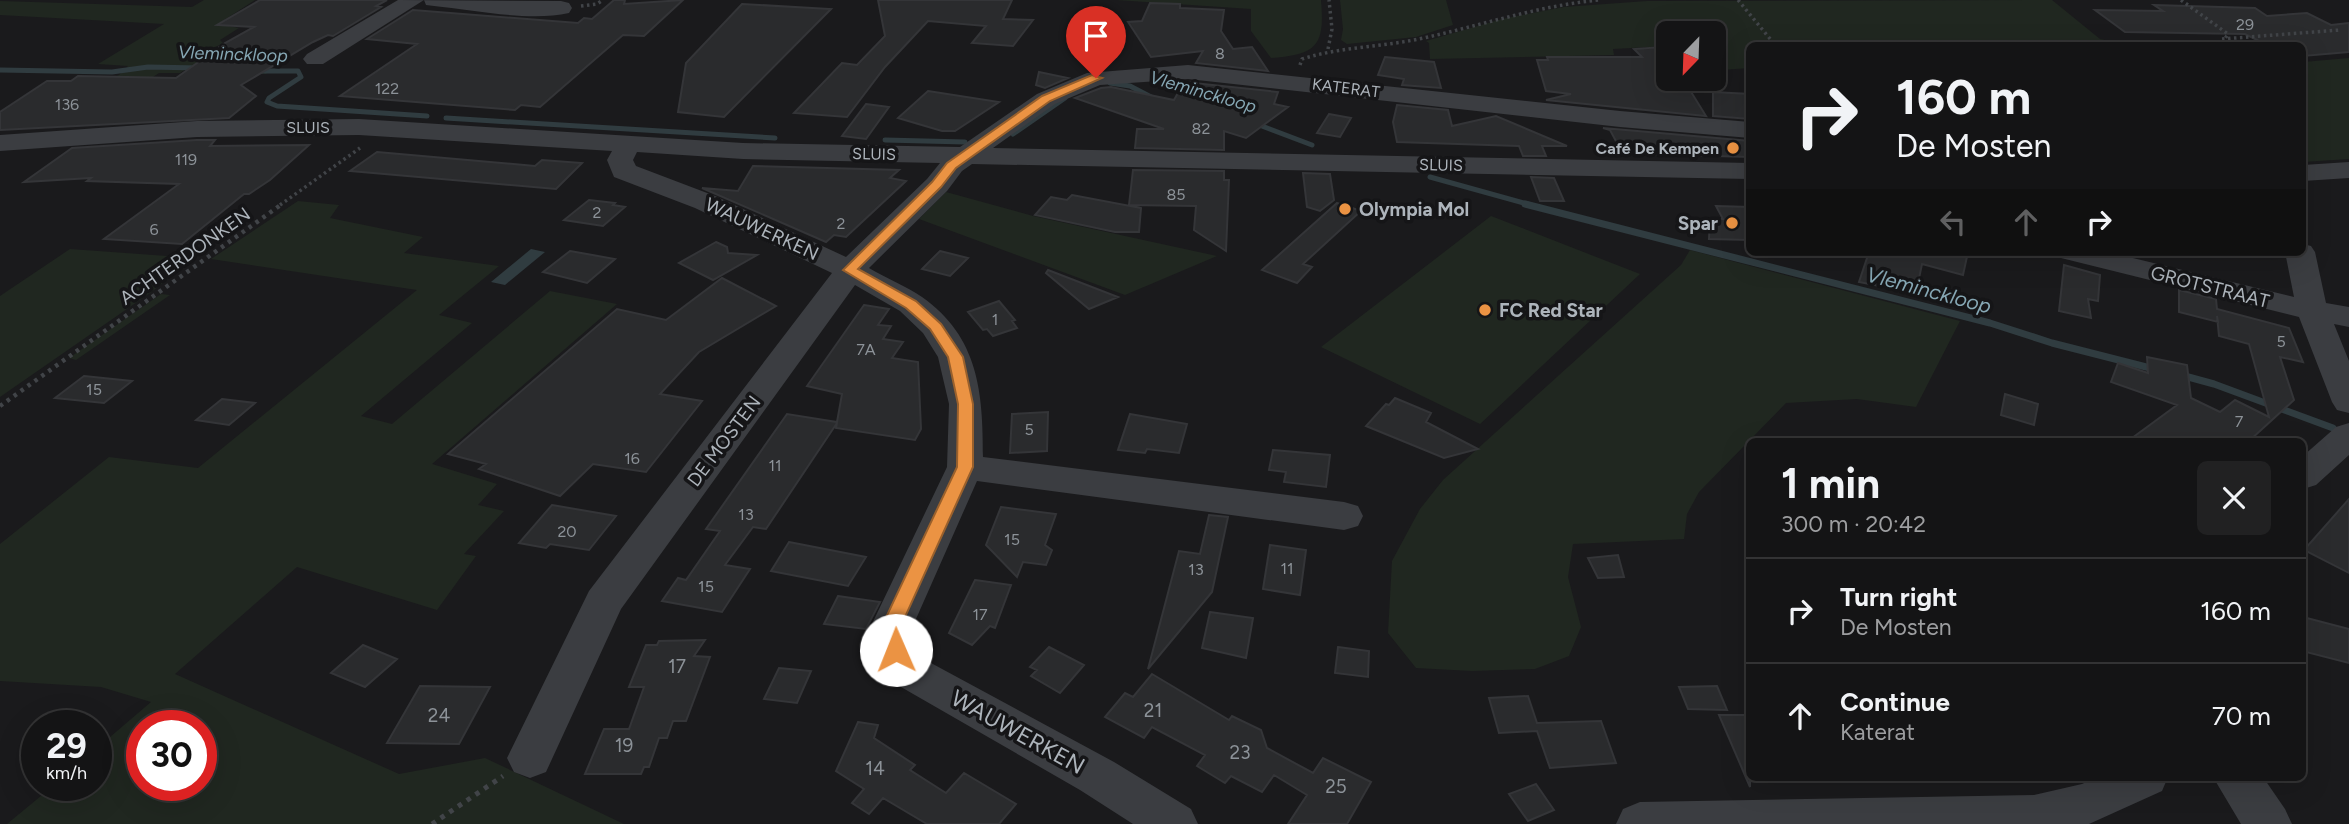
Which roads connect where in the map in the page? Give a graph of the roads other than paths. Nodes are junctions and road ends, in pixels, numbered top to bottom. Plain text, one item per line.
1 (413, 0) edge
2 (434, 0) edge
3 (561, 8) dead end
4 (315, 60) dead end
5 (1746, 130) edge
6 (0, 143) edge
7 (628, 145) junction
8 (964, 156) junction
9 (2349, 170) edge
10 (1746, 171) edge
11 (2306, 173) edge
12 (2089, 256) edge
13 (2302, 256) edge
14 (850, 270) junction
15 (2312, 310) junction
16 (2349, 317) edge
17 (2349, 402) edge
18 (2349, 435) edge
19 (965, 467) junction
20 (2306, 473) edge
21 (1344, 516) dead end
22 (530, 758) road end
23 (2140, 781) edge
24 (2239, 781) edge
25 (2096, 814) edge
26 (1174, 824) edge
27 (1640, 824) edge
28 (2268, 824) edge

1 - 4 street
2 - 3 street
5 - 8 street, KATERAT
6 - 7 street, SLUIS
7 - 8 street, SLUIS
7 - 14 street, WAUWERKEN
8 - 10 street, SLUIS
8 - 14 street, DE MOSTEN
9 - 11 street
12 - 15 street, GROTSTRAAT
13 - 15 street
14 - 19 street, WAUWERKEN
14 - 22 street, DE MOSTEN
15 - 16 street, GROTSTRAAT
15 - 17 street
18 - 20 street
19 - 21 street
19 - 26 street, WAUWERKEN
23 - 25 street
24 - 28 street
25 - 27 street

